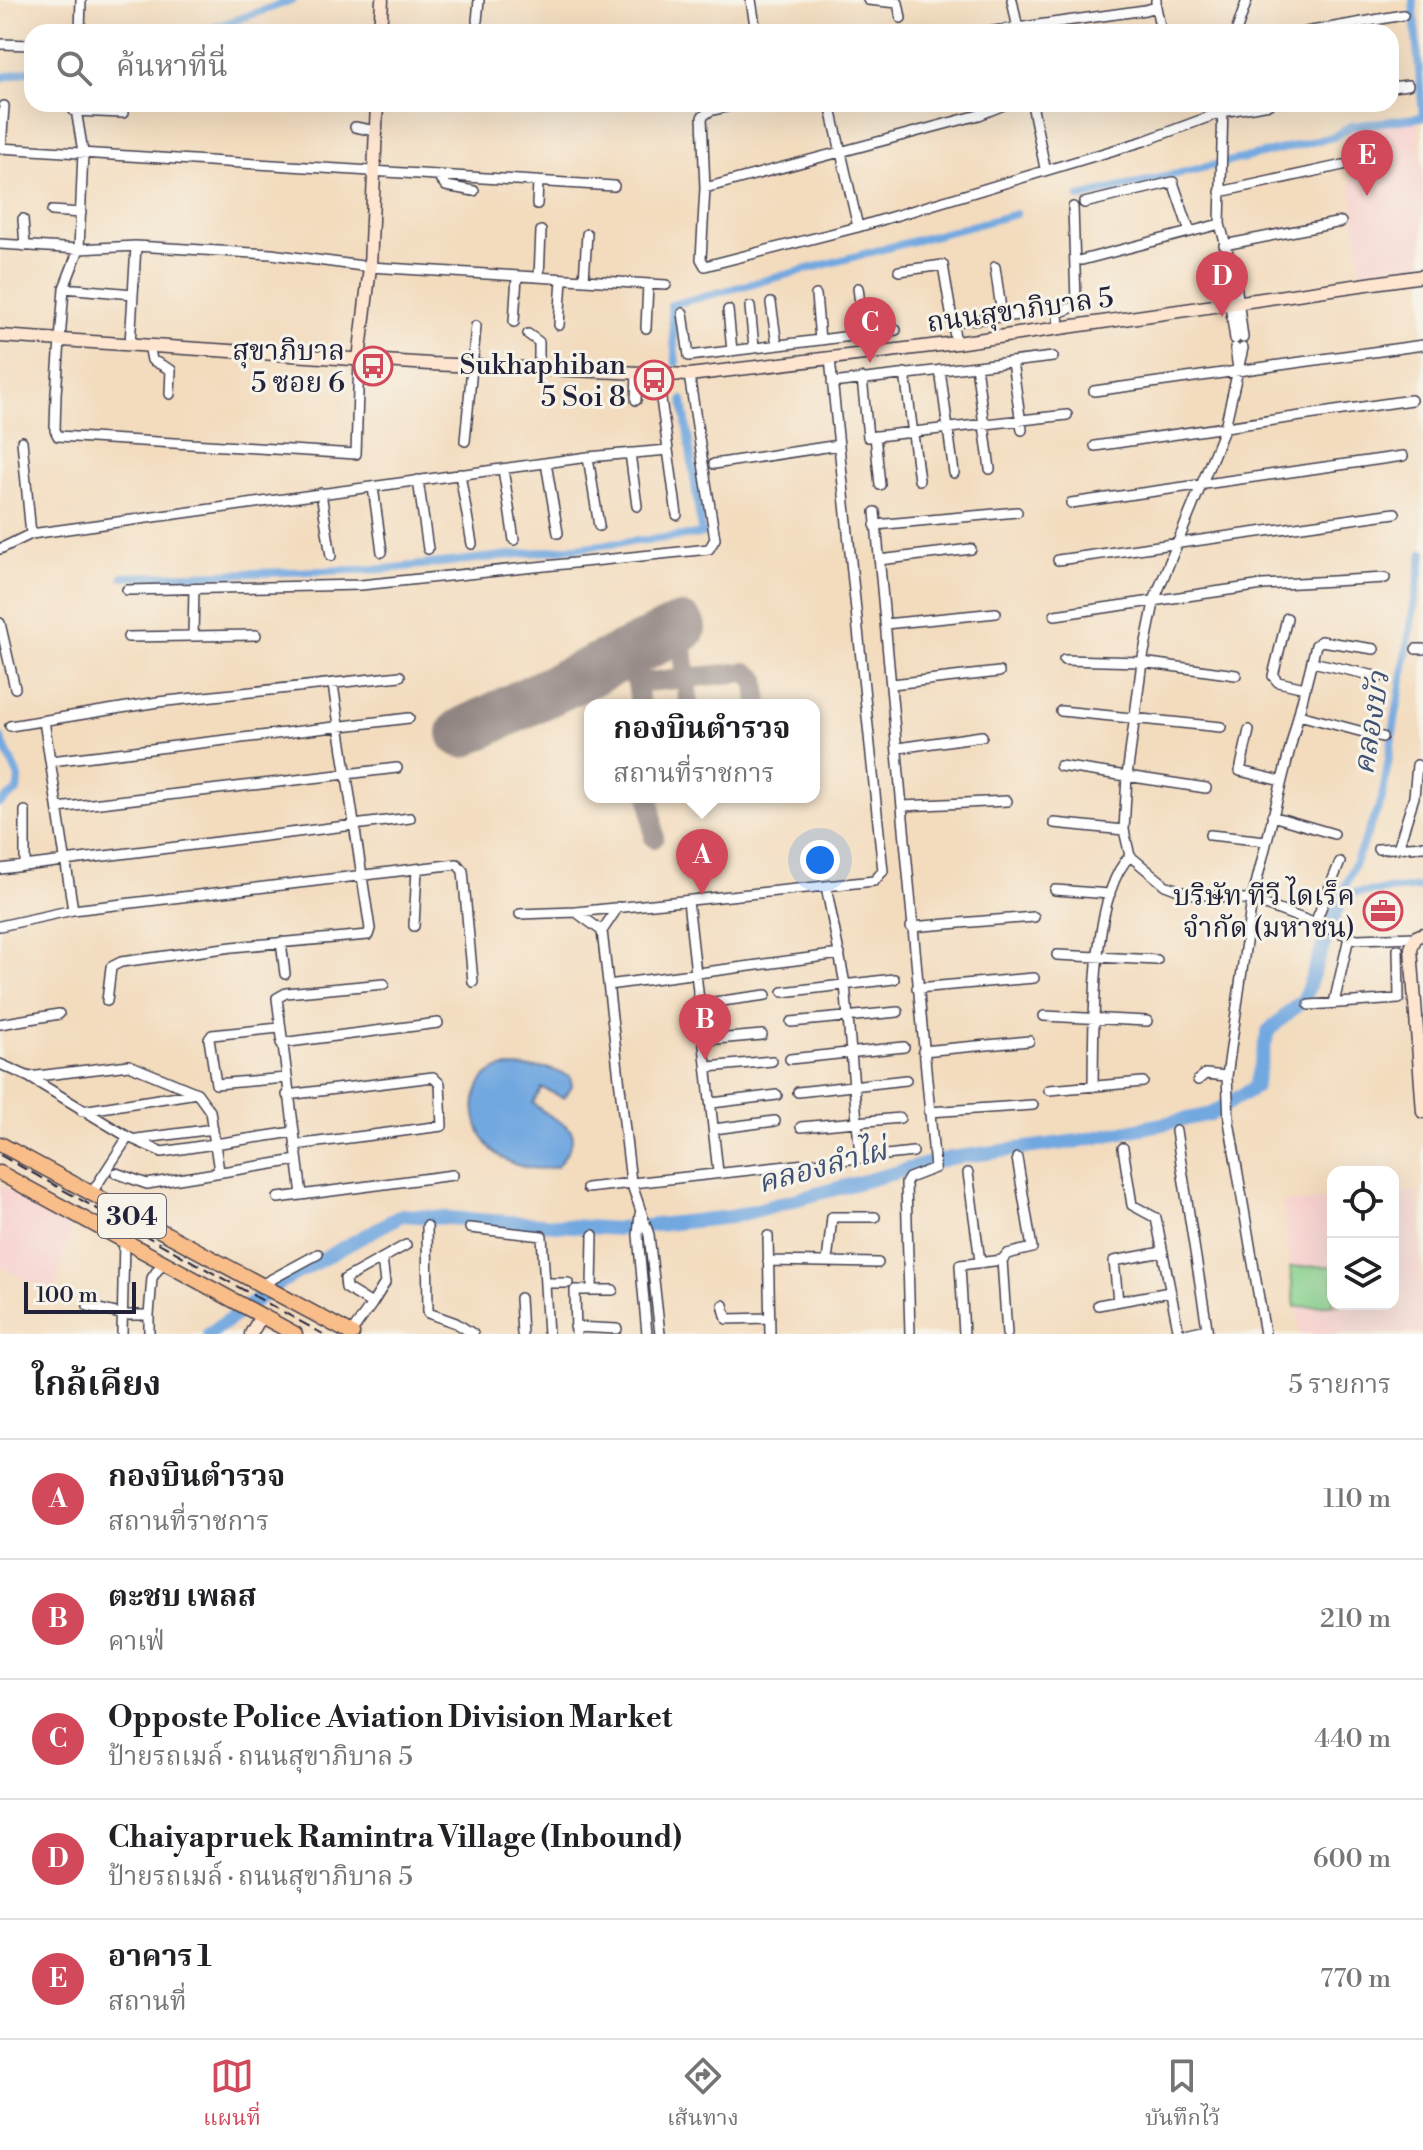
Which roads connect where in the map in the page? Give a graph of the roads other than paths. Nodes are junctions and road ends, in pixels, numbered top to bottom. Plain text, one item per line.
1 (81, 0) edge
2 (382, 0) edge
3 (479, 0) edge
4 (751, 0) edge
5 (868, 0) edge
6 (1012, 0) edge
7 (1247, 0) edge
8 (1156, 3) edge
9 (1403, 15) dead end
10 (901, 18) dead end
11 (477, 21) dead end
12 (80, 24) edge
13 (380, 24) edge
14 (755, 24) edge
15 (1017, 24) edge
16 (1045, 24) edge
17 (1160, 24) edge
18 (1239, 24) edge
19 (1352, 24) edge
20 (0, 44) edge
21 (24, 45) edge
22 (1408, 85) dead end
23 (1399, 86) edge
24 (4, 106) dead end
25 (76, 112) edge
26 (113, 112) edge
27 (377, 112) edge
28 (709, 112) edge
29 (832, 112) edge
30 (978, 112) edge
31 (986, 112) edge
32 (1034, 112) edge
33 (1213, 112) edge
34 (1223, 112) edge
35 (123, 113) dead end
36 (979, 115) junction
37 (355, 127) dead end
38 (376, 131) junction
39 (1, 148) edge
40 (83, 152) junction
41 (840, 152) junction
42 (1343, 165) dead end
43 (1045, 168) junction
44 (373, 170) junction
45 (437, 175) junction
46 (538, 181) junction
47 (614, 186) dead end
48 (705, 188) junction
49 (474, 191) dead end
50 (1220, 192) junction
51 (1084, 203) dead end
52 (537, 204) dead end
53 (1073, 207) dead end
54 (52, 211) dead end
55 (81, 213) junction
56 (23, 219) dead end
57 (1341, 222) dead end
58 (1220, 224) junction
59 (858, 227) junction
60 (541, 231) dead end
61 (1190, 232) junction
62 (587, 234) dead end
63 (0, 244) edge
64 (1224, 245) junction
65 (25, 246) junction
66 (136, 246) junction
67 (79, 249) junction
68 (1082, 260) dead end
69 (370, 267) junction
70 (995, 267) dead end
71 (899, 271) dead end
72 (517, 276) junction
73 (1422, 276) edge
74 (539, 277) junction
75 (562, 279) junction
76 (584, 280) junction
77 (648, 284) junction
78 (666, 285) dead end
79 (64, 288) junction
80 (858, 288) dead end
81 (133, 294) junction
82 (816, 295) dead end
83 (771, 303) dead end
84 (1234, 304) junction
85 (750, 307) dead end
86 (728, 310) dead end
87 (683, 313) dead end
88 (1019, 315) dead end
89 (1002, 316) junction
90 (514, 322) dead end
91 (952, 322) junction
92 (559, 325) dead end
93 (476, 326) dead end
94 (646, 328) dead end
95 (1059, 329) junction
96 (896, 330) dead end
97 (528, 334) dead end
98 (864, 334) junction
99 (0, 336) edge
100 (59, 338) junction
101 (834, 338) junction
102 (820, 340) junction
103 (956, 343) junction
104 (130, 344) junction
105 (149, 345) junction
106 (777, 345) junction
107 (1423, 345) edge
108 (754, 347) junction
109 (732, 351) junction
110 (1053, 357) dead end
111 (834, 358) junction
112 (359, 359) junction
113 (1012, 362) junction
114 (473, 365) junction
115 (976, 366) junction
116 (539, 367) junction
117 (1238, 369) junction
118 (940, 370) junction
119 (637, 373) junction
120 (905, 373) junction
121 (661, 375) junction
122 (689, 375) junction
123 (862, 378) junction
124 (832, 383) junction
125 (1094, 391) dead end
126 (170, 394) dead end
127 (636, 400) dead end
128 (1411, 400) dead end
129 (1067, 415) dead end
130 (984, 424) junction
131 (1022, 425) junction
132 (1225, 427) junction
133 (948, 428) junction
134 (913, 432) junction
135 (875, 436) junction
136 (22, 441) dead end
137 (465, 441) dead end
138 (839, 445) junction
139 (1095, 446) dead end
140 (668, 450) junction
141 (630, 453) junction
142 (1403, 456) dead end
143 (588, 457) junction
144 (546, 463) junction
145 (714, 464) dead end
146 (503, 469) junction
147 (990, 469) dead end
148 (954, 473) dead end
149 (460, 474) junction
150 (418, 480) junction
151 (919, 480) dead end
152 (1201, 484) junction
153 (880, 485) dead end
154 (373, 487) junction
155 (321, 493) junction
156 (1071, 503) dead end
157 (637, 506) dead end
158 (875, 512) dead end
159 (1017, 512) dead end
160 (1395, 513) dead end
161 (677, 515) dead end
162 (875, 525) junction
163 (599, 526) dead end
164 (558, 533) dead end
165 (31, 534) junction
166 (514, 540) dead end
167 (1180, 542) junction
168 (472, 544) dead end
169 (0, 549) edge
170 (428, 549) dead end
171 (971, 549) dead end
172 (382, 552) dead end
173 (331, 556) dead end
174 (879, 560) junction
175 (1058, 560) dead end
176 (1385, 578) dead end
177 (194, 589) junction
178 (127, 590) dead end
179 (1155, 598) junction
180 (996, 613) dead end
181 (1055, 615) dead end
182 (1287, 618) dead end
183 (0, 623) edge
184 (885, 624) junction
185 (256, 635) dead end
186 (193, 636) junction
187 (128, 637) dead end
188 (1374, 649) dead end
189 (1064, 660) dead end
190 (1142, 662) junction
191 (1312, 662) junction
192 (999, 672) dead end
193 (1236, 675) dead end
194 (400, 676) dead end
195 (1380, 677) dead end
196 (892, 684) junction
197 (333, 685) junction
198 (15, 688) dead end
199 (1305, 688) junction
200 (1061, 711) dead end
201 (1299, 715) junction
202 (1135, 716) junction
203 (409, 718) dead end
204 (44, 721) junction
205 (10, 726) dead end
206 (1221, 727) dead end
207 (339, 729) junction
208 (1249, 730) dead end
209 (982, 736) dead end
210 (1382, 737) dead end
211 (898, 748) junction
212 (51, 761) junction
213 (1417, 765) dead end
214 (1060, 766) dead end
215 (397, 768) dead end
216 (346, 776) junction
217 (1127, 776) junction
218 (1281, 781) junction
219 (1206, 788) dead end
220 (1007, 801) dead end
221 (903, 806) junction
222 (58, 808) junction
223 (25, 811) dead end
224 (1272, 816) junction
225 (410, 818) dead end
226 (1054, 823) dead end
227 (354, 826) junction
228 (1124, 830) junction
229 (1334, 834) dead end
230 (1210, 835) dead end
231 (1266, 841) junction
232 (1423, 846) edge
233 (1398, 848) junction
234 (1378, 849) dead end
235 (1130, 856) junction
236 (67, 861) junction
237 (1340, 862) dead end
238 (25, 866) junction
239 (0, 869) edge
240 (417, 869) junction
241 (362, 876) junction
242 (826, 886) junction
243 (1055, 890) dead end
244 (1110, 894) junction
245 (1252, 900) junction
246 (688, 901) junction
247 (618, 907) junction
248 (73, 910) junction
249 (576, 912) junction
250 (520, 914) dead end
251 (1034, 917) dead end
252 (1317, 924) junction
253 (0, 926) edge
254 (414, 926) dead end
255 (911, 927) junction
256 (602, 931) junction
257 (1344, 936) junction
258 (1420, 936) edge
259 (281, 942) junction
260 (1398, 949) dead end
261 (840, 954) junction
262 (1057, 955) dead end
263 (1098, 956) junction
264 (1157, 960) dead end
265 (285, 974) dead end
266 (696, 976) junction
267 (1034, 978) dead end
268 (894, 979) dead end
269 (473, 982) dead end
270 (384, 984) dead end
271 (845, 984) junction
272 (608, 985) junction
273 (917, 988) junction
274 (783, 992) dead end
275 (766, 995) dead end
276 (107, 1001) dead end
277 (1334, 1003) junction
278 (700, 1004) junction
279 (1309, 1005) dead end
280 (898, 1012) dead end
281 (59, 1014) dead end
282 (847, 1016) junction
283 (1044, 1016) dead end
284 (1094, 1019) junction
285 (1147, 1021) dead end
286 (791, 1022) dead end
287 (438, 1023) dead end
288 (0, 1024) edge
289 (279, 1028) junction
290 (762, 1035) dead end
291 (705, 1040) junction
292 (1029, 1041) dead end
293 (281, 1043) junction
294 (904, 1047) dead end
295 (923, 1051) junction
296 (850, 1053) junction
297 (790, 1059) dead end
298 (772, 1061) dead end
299 (0, 1064) edge
300 (708, 1067) junction
301 (29, 1077) junction
302 (286, 1078) junction
303 (906, 1080) dead end
304 (1198, 1080) dead end
305 (1227, 1081) junction
306 (1143, 1082) dead end
307 (855, 1086) junction
308 (1093, 1087) junction
309 (1049, 1090) dead end
310 (798, 1092) dead end
311 (197, 1093) junction
312 (287, 1095) junction
313 (777, 1095) dead end
314 (712, 1103) junction
315 (1033, 1105) dead end
316 (82, 1111) junction
317 (929, 1112) junction
318 (1423, 1112) edge
319 (900, 1118) dead end
320 (775, 1121) dead end
321 (858, 1122) junction
322 (801, 1127) dead end
323 (213, 1129) junction
324 (714, 1129) junction
325 (1176, 1131) dead end
326 (293, 1132) junction
327 (132, 1138) junction
328 (0, 1144) edge
329 (216, 1144) junction
330 (295, 1145) junction
331 (1123, 1148) dead end
332 (913, 1152) dead end
333 (860, 1155) junction
334 (1017, 1158) dead end
335 (297, 1160) junction
336 (219, 1171) junction
337 (718, 1172) junction
338 (0, 1173) edge
339 (116, 1173) dead end
340 (968, 1173) dead end
341 (453, 1175) dead end
342 (631, 1182) junction
343 (587, 1188) dead end
344 (91, 1194) junction
345 (302, 1195) junction
346 (278, 1198) dead end
347 (875, 1217) dead end
348 (427, 1226) dead end
349 (470, 1228) dead end
350 (643, 1231) junction
351 (161, 1232) junction
352 (593, 1235) dead end
353 (768, 1236) dead end
354 (124, 1239) junction
355 (406, 1245) dead end
356 (1162, 1252) junction
357 (149, 1253) junction
358 (318, 1254) dead end
359 (382, 1259) junction
360 (1002, 1260) junction
361 (768, 1261) junction
362 (980, 1261) junction
363 (163, 1262) junction
364 (827, 1262) junction
365 (878, 1263) dead end
366 (545, 1283) junction
367 (568, 1283) dead end
368 (267, 1288) junction
369 (592, 1288) junction
370 (613, 1290) dead end
371 (1170, 1292) junction
372 (520, 1298) dead end
373 (1118, 1301) junction
374 (372, 1304) junction
375 (723, 1305) dead end
376 (1098, 1305) dead end
377 (88, 1306) dead end
378 (256, 1313) junction
379 (124, 1315) junction
380 (149, 1315) junction
381 (770, 1318) junction
382 (617, 1329) dead end
383 (576, 1330) edge
384 (1208, 1332) edge
385 (122, 1334) edge
386 (149, 1334) edge
387 (251, 1334) edge
388 (295, 1334) edge
389 (351, 1334) edge
390 (473, 1334) edge
391 (522, 1334) edge
392 (548, 1334) edge
393 (647, 1334) edge
394 (660, 1334) edge
395 (770, 1334) edge
396 (910, 1334) edge
397 (964, 1334) edge
398 (1007, 1334) edge
399 (1179, 1334) edge
400 (1185, 1334) edge
401 (1265, 1334) edge

1 - 12 street
2 - 13 street
3 - 11 street
4 - 14 street
5 - 10 street
6 - 15 street
7 - 18 street
8 - 16 street
8 - 17 street
9 - 19 street
20 - 21 street
22 - 23 street
24 - 39 street
25 - 40 street
26 - 35 street
27 - 38 street
28 - 48 street
29 - 41 street
30 - 36 street
31 - 36 street
32 - 43 street
33 - 43 street
34 - 50 street
36 - 41 street
37 - 38 street
38 - 44 street
39 - 40 street
40 - 44 street
40 - 55 street
41 - 48 street
41 - 59 street
42 - 50 street
43 - 59 street
44 - 45 street
44 - 69 street
45 - 46 street
45 - 49 street
46 - 47 street
46 - 52 street
48 - 59 street
50 - 58 street
51 - 61 street
53 - 95 street
54 - 55 street
55 - 67 street
56 - 65 street
57 - 64 street
58 - 61 street
58 - 64 street
60 - 74 street
61 - 68 street
62 - 76 street
63 - 65 street
64 - 84 street
65 - 67 street
66 - 67 street
66 - 69 street
66 - 81 street
67 - 79 street
69 - 72 street
69 - 112 street
70 - 89 street
71 - 91 street
72 - 74 street
72 - 90 street
73 - 84 street, ถนนสุขาภิบาล 5
74 - 75 street
75 - 76 street
75 - 92 street
76 - 77 street
77 - 78 street
77 - 94 street
79 - 81 street
79 - 100 street
80 - 98 street
81 - 104 street
82 - 102 street
83 - 106 street
84 - 95 street, ถนนสุขาภิบาล 5
84 - 117 street
85 - 108 street
86 - 109 street
87 - 109 street
88 - 89 street
89 - 91 street
91 - 103 street
93 - 114 street
95 - 103 street, ถนนสุขาภิบาล 5
96 - 98 street
97 - 116 street
98 - 101 street
99 - 100 street, ถนนสุขาภิบาล 5
100 - 104 street, ถนนสุขาภิบาล 5
100 - 112 street
101 - 102 street
101 - 111 street
102 - 106 street
103 - 111 street, ถนนสุขาภิบาล 5
104 - 105 street, ถนนสุขาภิบาล 5
105 - 112 street, ถนนสุขาภิบาล 5
105 - 126 street
106 - 108 street
107 - 117 street
108 - 109 street
110 - 113 street
111 - 122 street, ถนนสุขาภิบาล 5
111 - 124 street
112 - 114 street, ถนนสุขาภิบาล 5
113 - 115 street
113 - 131 street
114 - 116 street, ถนนสุขาภิบาล 5
114 - 137 street
115 - 118 street
115 - 130 street
116 - 119 street, ถนนสุขาภิบาล 5
117 - 125 street
117 - 132 street
118 - 120 street
118 - 133 street
119 - 121 street, ถนนสุขาภิบาล 5
119 - 127 street
120 - 123 street
120 - 134 street
121 - 122 street, ถนนสุขาภิบาล 5
121 - 140 street
122 - 177 street
123 - 124 street
123 - 135 street
124 - 138 street
128 - 132 street
129 - 131 street
130 - 131 street
130 - 133 street
130 - 147 street
132 - 139 street
132 - 152 street
133 - 134 street
133 - 148 street
134 - 135 street
134 - 151 street
135 - 153 street
136 - 165 street
138 - 145 street
138 - 242 street
140 - 141 street
140 - 161 street
141 - 143 street
141 - 157 street
142 - 152 street
143 - 144 street
143 - 163 street
144 - 146 street
144 - 164 street
146 - 149 street
146 - 166 street
149 - 150 street
149 - 168 street
150 - 154 street
150 - 170 street
152 - 156 street
152 - 167 street
154 - 155 street
154 - 172 street
155 - 165 street
155 - 173 street
158 - 162 street
159 - 162 street
160 - 167 street
162 - 174 street
165 - 169 street
167 - 175 street
167 - 179 street
171 - 174 street
174 - 184 street
176 - 179 street
177 - 178 street
177 - 186 street
179 - 181 street
179 - 190 street
180 - 184 street
182 - 199 street
183 - 198 street
184 - 196 street
185 - 186 street
186 - 187 street
188 - 191 street
189 - 190 street
190 - 193 street
190 - 202 street
191 - 195 street
191 - 199 street
192 - 196 street
194 - 197 street
196 - 211 street
197 - 204 street
197 - 207 street
199 - 201 street
200 - 202 street
201 - 210 street
201 - 218 street
202 - 206 street
202 - 217 street
203 - 207 street
204 - 205 street
204 - 212 street
207 - 212 street
207 - 216 street
208 - 218 street
209 - 211 street
211 - 221 street
212 - 222 street
213 - 233 street
214 - 217 street
215 - 216 street
216 - 222 street
216 - 227 street
217 - 219 street
217 - 228 street
218 - 224 street
220 - 221 street
221 - 255 street
222 - 236 street
223 - 238 street
224 - 229 street
224 - 231 street
225 - 227 street
226 - 228 street
227 - 236 street
227 - 241 street
228 - 235 street
230 - 231 street
231 - 245 street
232 - 233 street
233 - 234 street
235 - 244 street
235 - 245 street
236 - 238 street
236 - 248 street
237 - 252 street
238 - 239 street
240 - 241 street
240 - 254 street
240 - 269 street
241 - 248 street
241 - 259 street
242 - 246 street
242 - 261 street
243 - 244 street
244 - 263 street
245 - 252 street
245 - 305 street
246 - 247 street
246 - 266 street
247 - 249 street
247 - 256 street
248 - 253 street
249 - 250 street
249 - 256 street
251 - 255 street
252 - 257 street
255 - 273 street
256 - 272 street
257 - 258 street
257 - 277 street
258 - 318 street
259 - 265 street
259 - 276 street
260 - 277 street
261 - 266 street
261 - 271 street
262 - 263 street
263 - 264 street
263 - 284 street
266 - 272 street
266 - 278 street
267 - 273 street
268 - 271 street
270 - 289 street
271 - 274 street
271 - 282 street
272 - 342 street
273 - 295 street
275 - 278 street
277 - 279 street
278 - 291 street
280 - 282 street
281 - 288 street
282 - 286 street
282 - 296 street
283 - 284 street
284 - 285 street
284 - 308 street
287 - 293 street
289 - 293 street
289 - 302 street
290 - 291 street
291 - 300 street
292 - 295 street
293 - 302 street
294 - 296 street
295 - 317 street
296 - 297 street
296 - 307 street
298 - 300 street
299 - 301 street
300 - 314 street
301 - 311 street
301 - 316 street
302 - 312 street
303 - 307 street
304 - 305 street
305 - 401 street
306 - 308 street
307 - 310 street
307 - 321 street
308 - 309 street
311 - 316 street
311 - 323 street
312 - 326 street
312 - 330 street
313 - 314 street
314 - 324 street
315 - 317 street
316 - 327 street
317 - 396 street
319 - 321 street
320 - 324 street
321 - 322 street
321 - 333 street
323 - 327 street
323 - 329 street
324 - 337 street
325 - 384 street
326 - 329 street
326 - 330 street
327 - 329 street
327 - 344 street
328 - 344 main road, 304
329 - 336 street
330 - 335 street
331 - 356 street
332 - 333 street
333 - 337 street
334 - 360 street
335 - 336 street
335 - 345 street
336 - 339 street
337 - 342 street
338 - 354 main road, 304
340 - 362 street
341 - 345 street
342 - 343 street
342 - 350 street
344 - 351 main road, 304
345 - 346 street
347 - 364 street
348 - 390 street
349 - 366 street
350 - 393 street
350 - 394 street
351 - 357 main road
351 - 368 main road, 304
352 - 369 street
353 - 361 street
354 - 357 main road, 304
354 - 379 street
355 - 359 street
356 - 371 street
356 - 373 street
357 - 363 main road, 304
358 - 368 street
359 - 374 street
359 - 374 street
360 - 362 street
360 - 398 street
361 - 364 street
361 - 381 street
362 - 397 street
363 - 378 main road, 304
363 - 380 street
364 - 365 street
366 - 367 street
366 - 392 street
368 - 389 main road, 304
369 - 370 street
369 - 383 street
371 - 373 street
371 - 399 street
372 - 391 street
373 - 376 street
374 - 389 street
375 - 381 street
377 - 379 street
378 - 387 street
378 - 388 main road, 304
379 - 380 street
379 - 385 street
380 - 386 street
381 - 395 street
382 - 383 street
384 - 400 street

